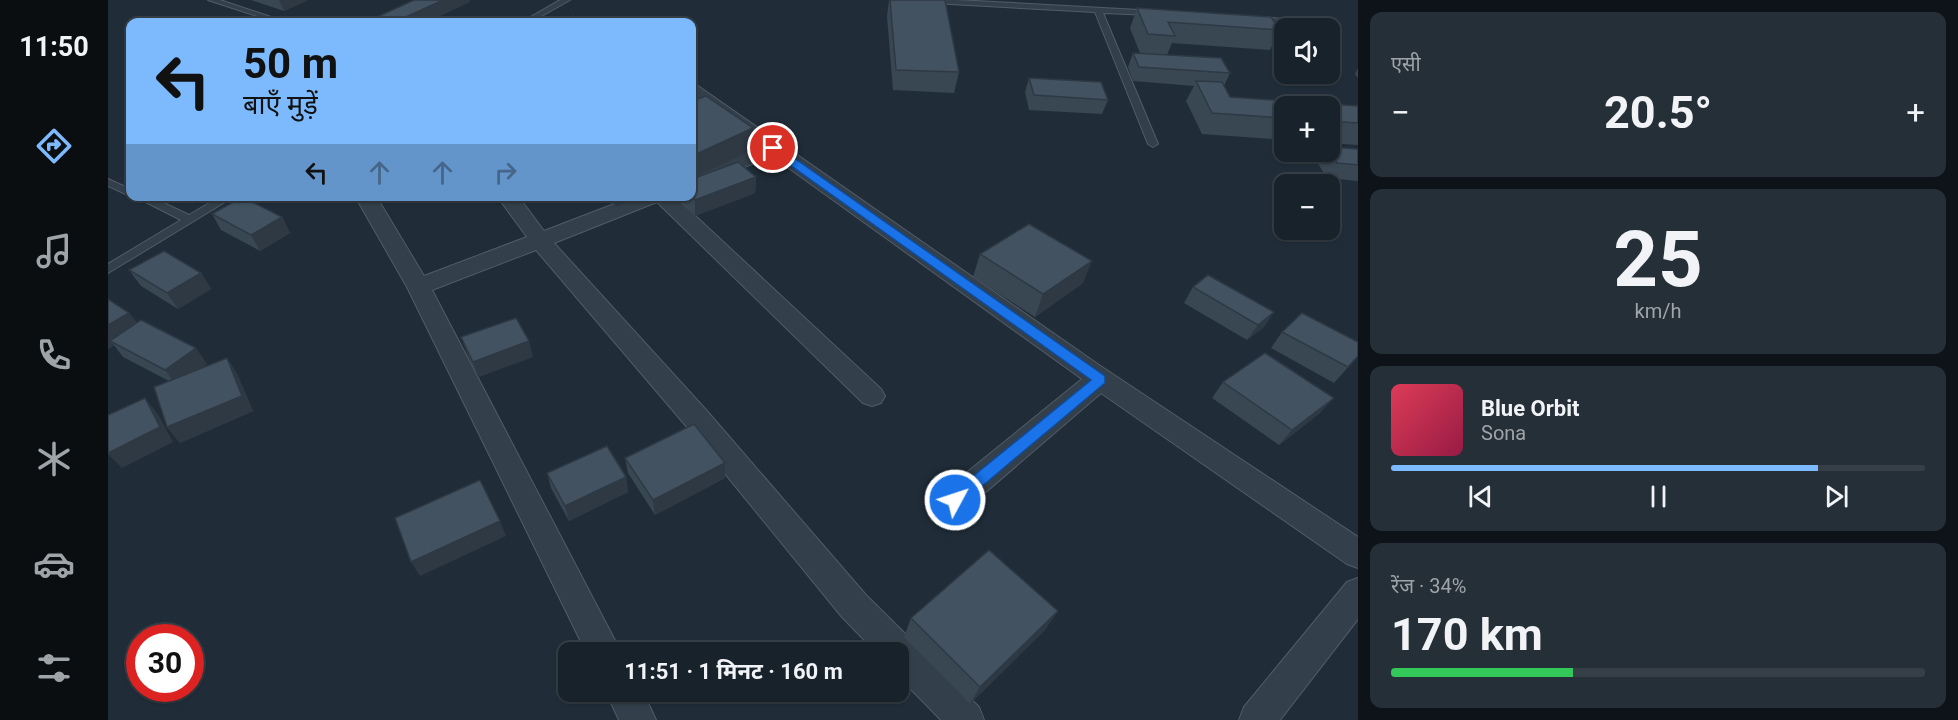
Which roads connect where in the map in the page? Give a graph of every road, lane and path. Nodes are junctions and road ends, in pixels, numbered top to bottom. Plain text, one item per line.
1 (212, 0) edge
2 (566, 0) edge
3 (914, 0) edge
4 (1098, 10) junction
5 (1166, 14) edge
6 (269, 18) edge
7 (533, 18) edge
8 (1245, 18) edge
9 (1274, 20) edge
10 (696, 93) edge
11 (1154, 144) dead end
12 (773, 148) junction
13 (696, 180) edge
14 (108, 182) edge
15 (126, 191) edge
16 (150, 201) edge
17 (222, 201) edge
18 (368, 201) edge
19 (511, 201) edge
20 (642, 201) edge
21 (667, 201) edge
22 (190, 220) junction
23 (540, 240) junction
24 (108, 269) edge
25 (419, 287) junction
26 (1100, 379) junction
27 (872, 396) dead end
28 (955, 500) dead end
29 (1358, 554) edge
30 (1358, 593) edge
31 (599, 642) edge
32 (629, 702) edge
33 (638, 720) edge
34 (966, 720) edge
35 (1257, 720) edge

1 - 6 lane
2 - 7 lane
3 - 4 lane
4 - 5 lane
4 - 11 lane
8 - 9 lane
10 - 12 street
12 - 13 street
12 - 26 street
14 - 15 lane
16 - 22 lane
17 - 22 lane
18 - 25 street
19 - 23 street
20 - 23 street
21 - 27 street
22 - 24 lane
23 - 25 street
23 - 34 street
25 - 31 street
26 - 28 street
26 - 29 street
30 - 35 street
32 - 33 street

